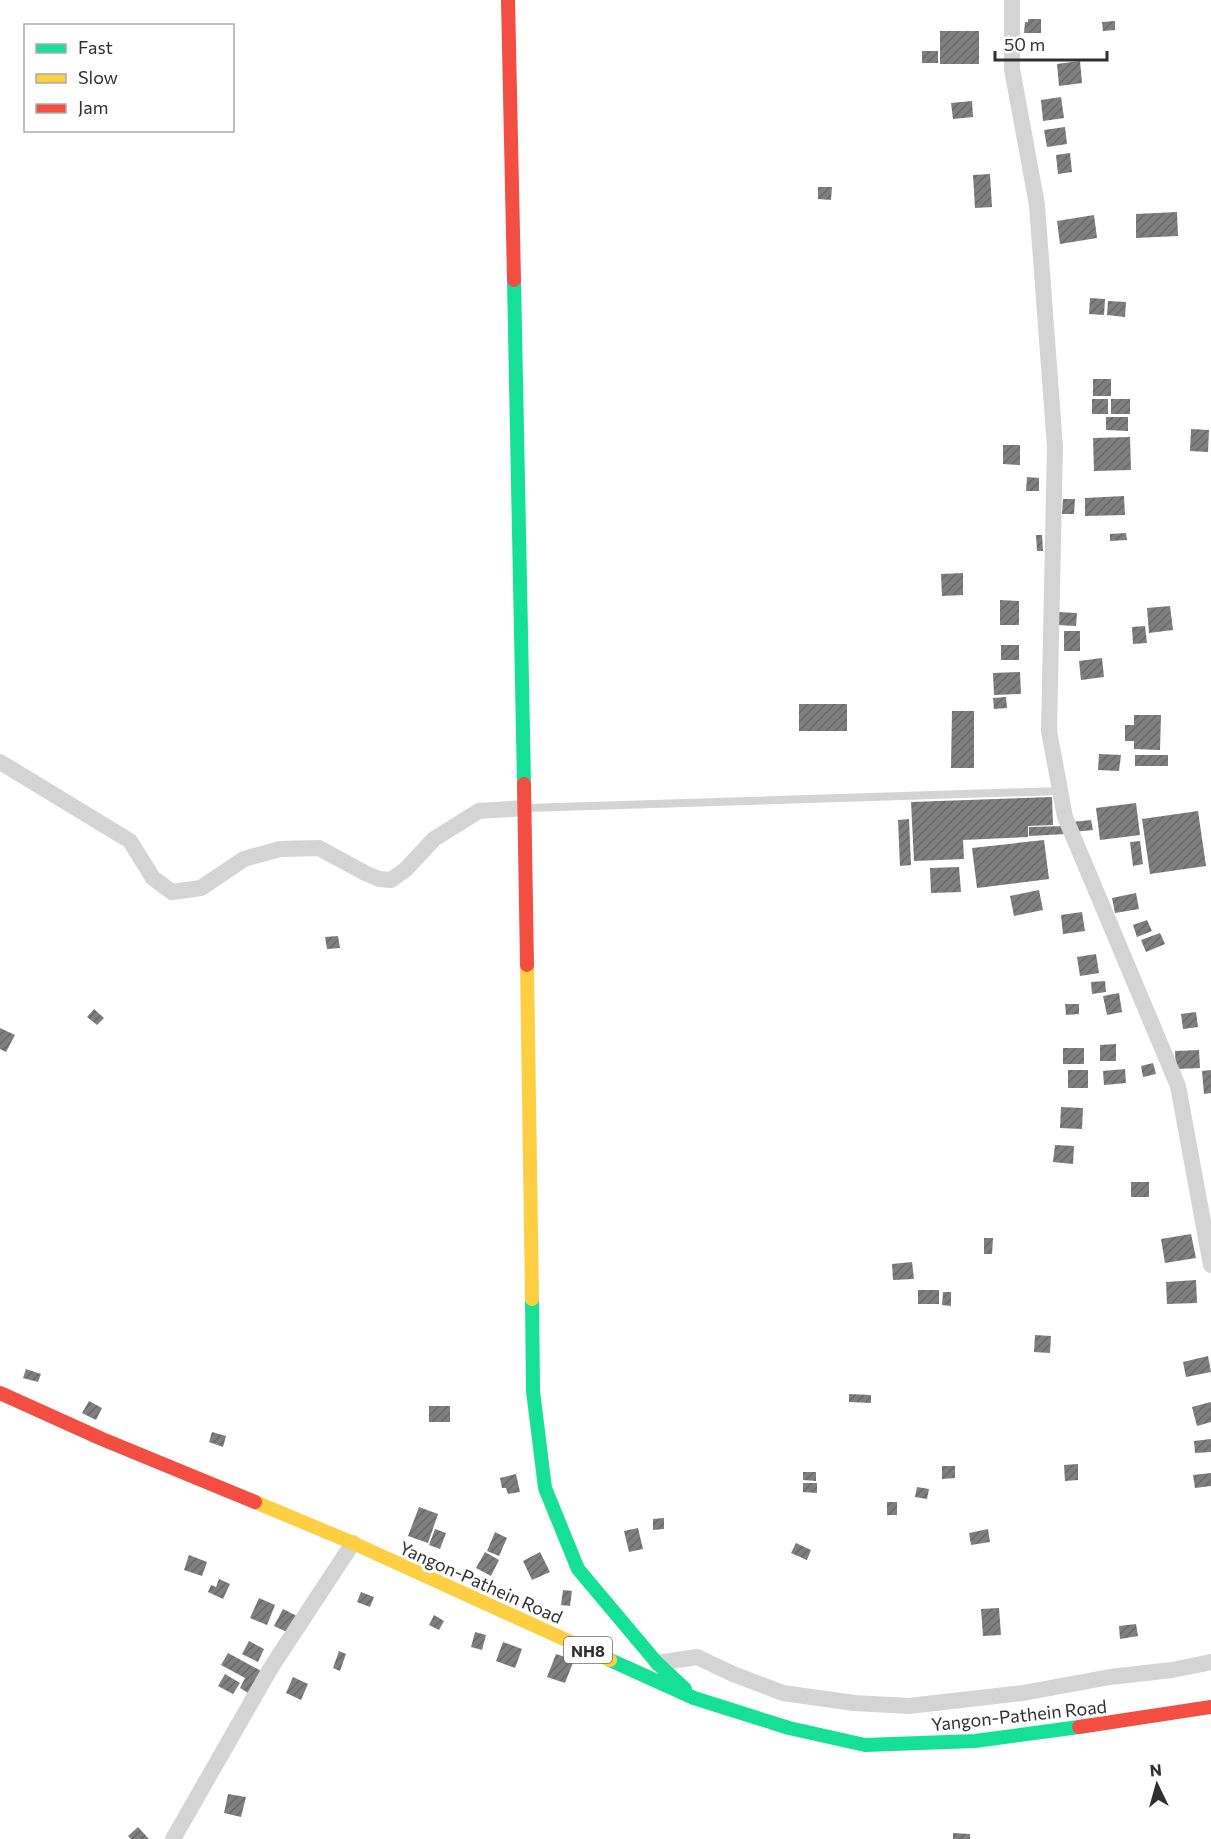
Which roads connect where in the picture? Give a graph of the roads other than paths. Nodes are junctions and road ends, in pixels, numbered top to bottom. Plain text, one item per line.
1 (508, 0) edge
2 (1012, 0) edge
3 (0, 762) edge
4 (1060, 791) junction
5 (525, 808) junction
6 (1211, 1265) edge
7 (0, 1393) edge
8 (353, 1543) junction
9 (1211, 1662) edge
10 (657, 1663) junction
11 (694, 1698) junction
12 (1211, 1707) edge
13 (173, 1839) edge

1 - 5 main road
2 - 4 street
3 - 5 street
4 - 5 lane
4 - 6 street
5 - 10 main road
7 - 8 main road, Yangon-Pathein Road / NH8
8 - 11 main road, Yangon-Pathein Road / NH8
8 - 13 street
9 - 10 street
10 - 11 main road
11 - 12 main road, Yangon-Pathein Road / NH8

